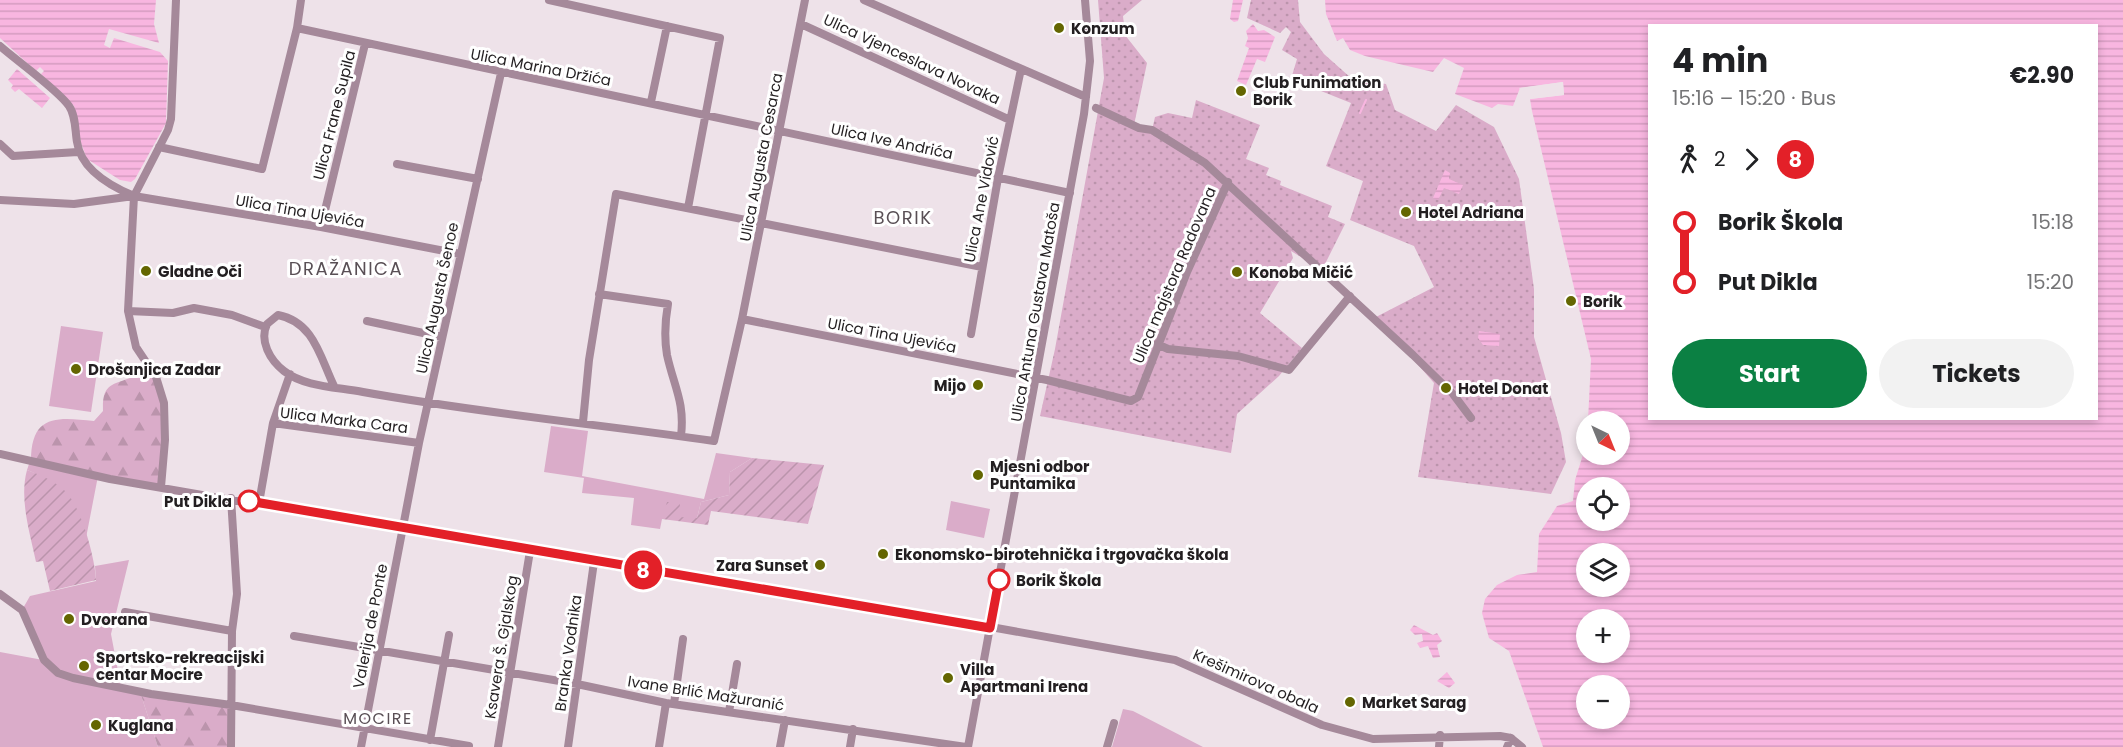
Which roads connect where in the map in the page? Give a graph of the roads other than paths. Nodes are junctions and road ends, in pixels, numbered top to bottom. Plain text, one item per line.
1 (176, 0) edge
2 (301, 0) edge
3 (549, 0) edge
4 (805, 0) edge
5 (864, 0) edge
6 (1085, 0) edge
7 (579, 3) edge
8 (801, 24) junction
9 (668, 26) junction
10 (297, 28) junction
11 (365, 44) junction
12 (0, 46) edge
13 (1021, 69) junction
14 (501, 73) junction
15 (1086, 97) junction
16 (651, 102) junction
17 (1096, 108) dead end
18 (704, 115) junction
19 (1010, 120) junction
20 (780, 131) junction
21 (0, 144) edge
22 (159, 147) junction
23 (78, 152) junction
24 (397, 164) dead end
25 (998, 178) junction
26 (478, 179) junction
27 (1228, 182) junction
28 (1070, 193) junction
29 (134, 196) junction
30 (0, 200) edge
31 (688, 208) junction
32 (761, 222) junction
33 (321, 227) junction
34 (460, 254) junction
35 (982, 267) junction
36 (599, 294) junction
37 (1350, 296) junction
38 (128, 311) junction
39 (742, 319) junction
40 (367, 321) dead end
41 (265, 327) junction
42 (971, 334) dead end
43 (442, 337) junction
44 (1157, 344) junction
45 (290, 374) junction
46 (1038, 378) junction
47 (334, 386) junction
48 (428, 404) junction
49 (1471, 418) dead end
50 (273, 423) junction
51 (583, 423) junction
52 (681, 436) junction
53 (419, 443) junction
54 (0, 454) edge
55 (160, 487) junction
56 (231, 498) junction
57 (259, 503) junction
58 (402, 529) junction
59 (530, 551) junction
60 (594, 562) junction
61 (0, 594) edge
62 (125, 612) dead end
63 (990, 628) junction
64 (232, 631) junction
65 (449, 635) dead end
66 (294, 636) dead end
67 (683, 639) dead end
68 (380, 650) junction
69 (443, 661) junction
70 (737, 664) dead end
71 (510, 675) junction
72 (578, 684) junction
73 (670, 703) junction
74 (231, 705) junction
75 (729, 712) junction
76 (785, 720) junction
77 (1114, 723) dead end
78 (364, 729) junction
79 (853, 729) junction
80 (1440, 735) junction
81 (1511, 738) junction
82 (430, 740) junction
83 (1372, 743) edge
84 (469, 746) edge
85 (231, 747) edge
86 (361, 747) edge
87 (498, 747) edge
88 (568, 747) edge
89 (659, 747) edge
90 (780, 747) edge
91 (850, 747) edge
92 (967, 747) edge
93 (1107, 747) edge
94 (1439, 747) edge
95 (1507, 747) edge
96 (1521, 747) edge

1 - 22 street
2 - 10 street
3 - 7 street
4 - 8 street, Ulica Augusta Cesarca
5 - 13 street
6 - 15 street, Ulica Antuna Gustava Matoša
7 - 9 street
8 - 19 street, Ulica Vjenceslava Novaka
8 - 20 street, Ulica Augusta Cesarca
9 - 16 street
9 - 18 street
10 - 11 street, Ulica Marina Držića
10 - 22 street
11 - 14 street, Ulica Marina Držića
11 - 33 street, Ulica Frane Supila
12 - 23 street
13 - 15 street
13 - 19 street, Ulica Ane Vidović
14 - 16 street, Ulica Marina Držića
14 - 26 street, Ulica Augusta Šenoe
15 - 28 street, Ulica Antuna Gustava Matoša
16 - 18 street, Ulica Marina Držića
17 - 27 street
18 - 20 street, Ulica Marina Držića
18 - 31 street
19 - 25 street, Ulica Ane Vidović
20 - 25 street, Ulica Ive Andrića
20 - 32 street, Ulica Augusta Cesarca
21 - 23 street
22 - 29 street
23 - 29 street
24 - 26 street
25 - 28 street, Ulica Ive Andrića
25 - 35 street, Ulica Ane Vidović
26 - 34 street, Ulica Augusta Šenoe
27 - 37 street, Ulica majstora Radovana
27 - 44 street, Ulica majstora Radovana
28 - 46 street, Ulica Antuna Gustava Matoša
29 - 30 street
29 - 33 street, Ulica Tina Ujevića
29 - 38 street
31 - 32 street
31 - 36 street
32 - 35 street
32 - 39 street, Ulica Augusta Cesarca
33 - 34 street, Ulica Tina Ujevića
34 - 43 street, Ulica Augusta Šenoe
35 - 42 street, Ulica Ane Vidović
36 - 51 street
36 - 52 street
37 - 44 street
37 - 49 street, Ulica majstora Radovana
38 - 41 street
38 - 55 street
39 - 46 street, Ulica Tina Ujevića
39 - 52 street, Ulica Augusta Cesarca
40 - 43 street
41 - 45 street
41 - 47 street
43 - 48 street, Ulica Augusta Šenoe
44 - 46 street, Ulica majstora Radovana
45 - 47 street
45 - 50 street
46 - 63 street, Ulica Antuna Gustava Matoša
47 - 48 street
48 - 51 street
48 - 53 street, Ulica Augusta Šenoe
50 - 53 street, Ulica Marka Cara
50 - 57 street, Ulica Marka Cara
51 - 52 street
53 - 58 street, Ulica Augusta Šenoe
54 - 55 street
55 - 56 street
56 - 57 street
56 - 64 street
57 - 58 street
58 - 59 street
58 - 68 street, Valerija de Ponte
59 - 60 street
59 - 71 street, Ksavera Š. Gjalskog
60 - 63 street
60 - 72 street, Branka Vodnika
61 - 74 street
62 - 64 street
63 - 83 street, Krešimirova obala
63 - 92 street, Ulica Antuna Gustava Matoša
64 - 74 street
65 - 69 street
66 - 68 street, Ivane Brlić Mažuranić
67 - 73 street
68 - 69 street, Ivane Brlić Mažuranić
68 - 78 street, Valerija de Ponte
69 - 71 street, Ivane Brlić Mažuranić
69 - 82 street
70 - 75 street
71 - 72 street, Ivane Brlić Mažuranić
71 - 87 street, Ksavera Š. Gjalskog
72 - 73 street, Ivane Brlić Mažuranić
72 - 88 street, Branka Vodnika
73 - 75 street, Ivane Brlić Mažuranić
73 - 89 street
74 - 78 street
74 - 85 street
75 - 76 street, Ivane Brlić Mažuranić
76 - 79 street, Ivane Brlić Mažuranić
76 - 90 street
77 - 93 street
78 - 82 street
78 - 86 street, Valerija de Ponte
79 - 91 street
79 - 92 street, Ivane Brlić Mažuranić
80 - 81 street, Krešimirova obala
80 - 83 street, Krešimirova obala
80 - 94 street
81 - 95 street
81 - 96 street
82 - 84 street

